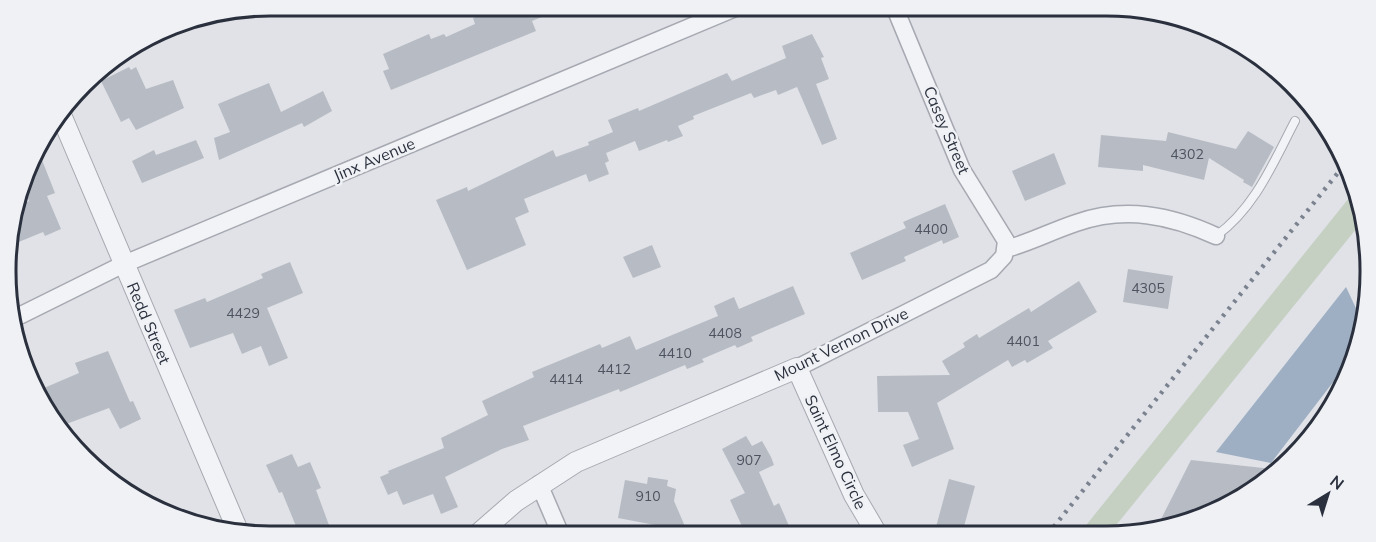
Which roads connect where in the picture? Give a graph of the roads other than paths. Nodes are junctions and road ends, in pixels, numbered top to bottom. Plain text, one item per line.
1 (716, 16) edge
2 (898, 16) edge
3 (1295, 121) dead end
4 (64, 123) edge
5 (1216, 236) joint
6 (1006, 249) junction
7 (124, 264) junction
8 (20, 315) edge
9 (797, 368) junction
10 (539, 484) junction
11 (234, 523) edge
12 (489, 526) edge
13 (557, 526) edge
14 (872, 526) edge

1 - 7 street, Jinx Avenue
2 - 6 street, Casey Street
3 - 5 lane
4 - 7 street, Redd Street
5 - 6 street
6 - 9 street, Mount Vernon Drive
7 - 8 street, Jinx Avenue
7 - 11 street, Redd Street
9 - 10 street, Mount Vernon Drive
9 - 14 street, Saint Elmo Circle
10 - 12 street, Mount Vernon Drive
10 - 13 street

